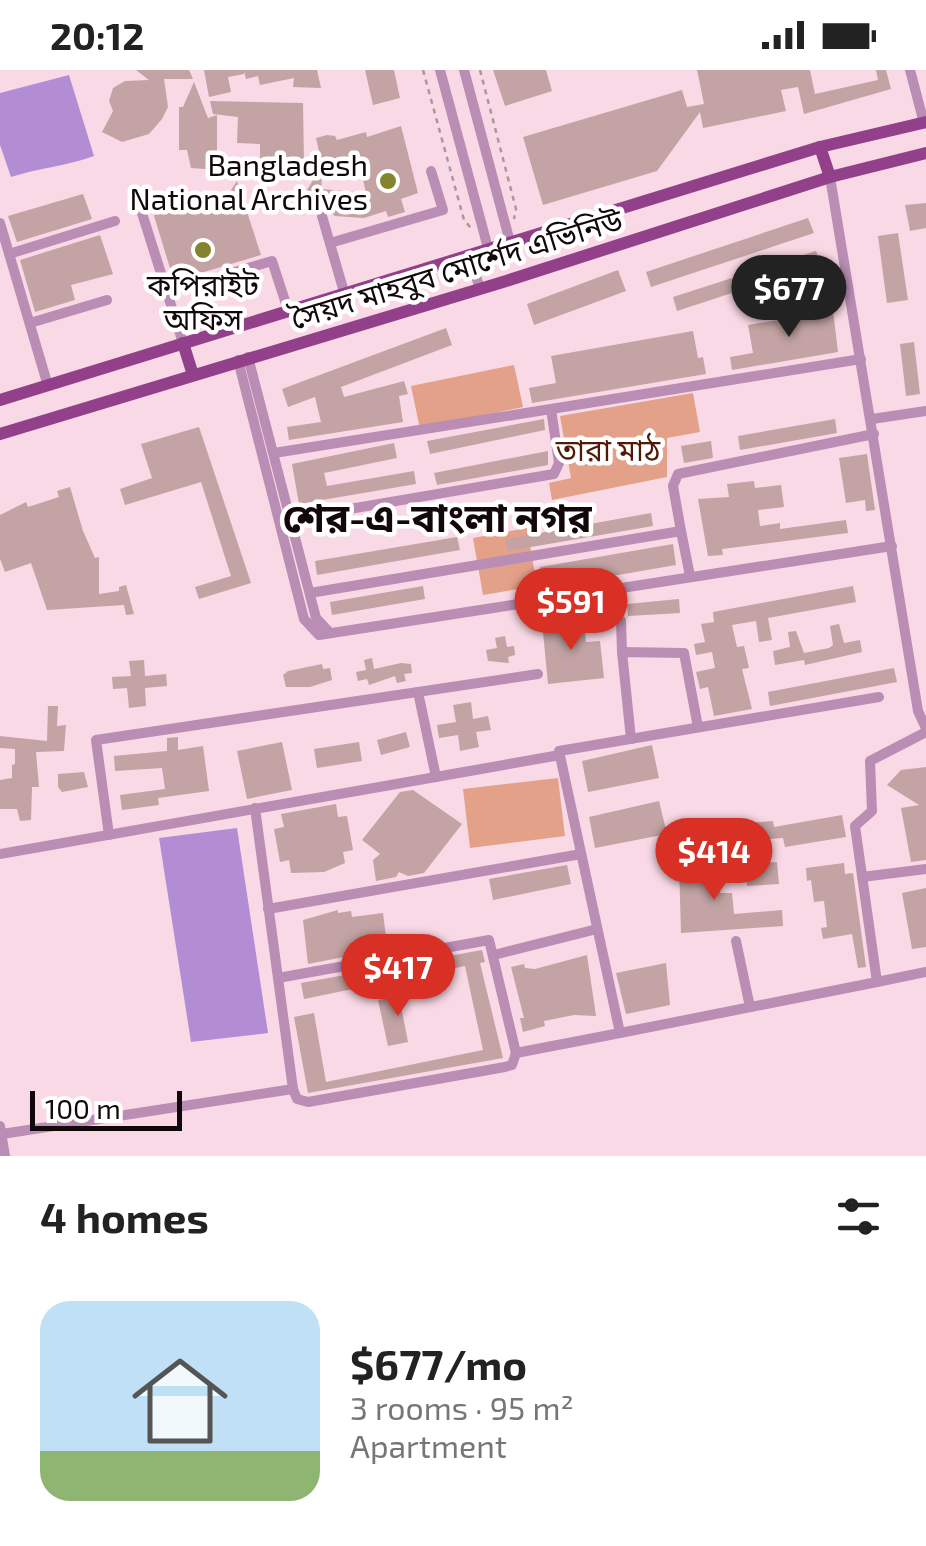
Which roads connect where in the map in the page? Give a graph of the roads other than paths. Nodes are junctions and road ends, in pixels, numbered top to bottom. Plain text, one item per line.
1 (440, 70) edge
2 (464, 70) edge
3 (910, 70) edge
4 (925, 122) edge
5 (820, 147) junction
6 (926, 153) edge
7 (432, 171) dead end
8 (830, 178) junction
9 (140, 210) dead end
10 (322, 216) dead end
11 (115, 221) dead end
12 (0, 223) edge
13 (508, 235) junction
14 (486, 241) junction
15 (330, 243) junction
16 (9, 254) junction
17 (469, 254) junction
18 (480, 288) junction
19 (167, 292) junction
20 (344, 292) junction
21 (107, 300) dead end
22 (288, 310) junction
23 (30, 323) junction
24 (184, 343) junction
25 (243, 359) junction
26 (861, 359) junction
27 (193, 375) junction
28 (48, 386) junction
29 (0, 400) edge
30 (551, 409) junction
31 (926, 411) edge
32 (872, 419) junction
33 (0, 434) edge
34 (874, 434) junction
35 (274, 452) junction
36 (279, 495) junction
37 (291, 519) junction
38 (681, 532) junction
39 (892, 546) junction
40 (690, 576) junction
41 (310, 592) junction
42 (620, 621) dead end
43 (331, 634) junction
44 (622, 652) junction
45 (538, 674) dead end
46 (418, 692) junction
47 (879, 697) dead end
48 (698, 728) junction
49 (926, 730) edge
50 (631, 739) junction
51 (560, 755) junction
52 (436, 777) junction
53 (255, 808) junction
54 (109, 835) junction
55 (0, 854) edge
56 (581, 854) junction
57 (926, 869) edge
58 (862, 876) junction
59 (268, 909) junction
60 (597, 929) junction
61 (736, 940) dead end
62 (494, 955) junction
63 (926, 972) edge
64 (278, 978) junction
65 (877, 982) junction
66 (750, 1007) junction
67 (620, 1033) junction
68 (516, 1053) junction
69 (293, 1089) junction
70 (1, 1130) edge
71 (5, 1156) edge

1 - 14 street
2 - 13 street
3 - 4 street
4 - 5 main road, সৈয়দ মাহবুব মোর্শেদ এভিনিউ
5 - 8 main road
5 - 13 main road, সৈয়দ মাহবুব মোর্শেদ এভিনিউ
6 - 8 main road, সৈয়দ মাহবুব মোর্শেদ এভিনিউ
7 - 15 street
8 - 18 main road, সৈয়দ মাহবুব মোর্শেদ এভিনিউ
8 - 26 street
9 - 19 street
10 - 15 street
11 - 16 street
12 - 16 street
13 - 14 main road, সৈয়দ মাহবুব মোর্শেদ এভিনিউ
14 - 17 main road, সৈয়দ মাহবুব মোর্শেদ এভিনিউ
15 - 20 street
16 - 23 street
17 - 18 street
17 - 20 main road, সৈয়দ মাহবুব মোর্শেদ এভিনিউ
18 - 25 main road, সৈয়দ মাহবুব মোর্শেদ এভিনিউ
19 - 22 street
19 - 24 street
20 - 22 main road, সৈয়দ মাহবুব মোর্শেদ এভিনিউ
21 - 23 street
22 - 24 main road, সৈয়দ মাহবুব মোর্শেদ এভিনিউ
23 - 28 street
24 - 27 main road
24 - 28 main road, সৈয়দ মাহবুব মোর্শেদ এভিনিউ
25 - 27 main road, সৈয়দ মাহবুব মোর্শেদ এভিনিউ
25 - 35 street
25 - 36 street
26 - 30 street
26 - 32 street
27 - 33 main road, সৈয়দ মাহবুব মোর্শেদ এভিনিউ
28 - 29 main road, সৈয়দ মাহবুব মোর্শেদ এভিনিউ
30 - 35 street
30 - 37 street
31 - 32 street
32 - 34 street
34 - 38 street
34 - 39 street
35 - 36 street
36 - 37 street
36 - 43 street
37 - 41 street
38 - 40 street
38 - 41 street
39 - 40 street
39 - 49 street
40 - 43 street
41 - 43 street
42 - 44 street
44 - 48 street
44 - 50 street
45 - 46 street
46 - 52 street
46 - 54 street
47 - 48 street
48 - 50 street
49 - 58 street
50 - 51 street
51 - 52 street
51 - 56 street
52 - 53 street
53 - 54 street
53 - 59 street
54 - 55 street
56 - 59 street
56 - 60 street
57 - 58 street
58 - 65 street
59 - 64 street
60 - 62 street
60 - 67 street
61 - 66 street
62 - 64 street
62 - 68 street
63 - 65 street
64 - 69 street
65 - 66 street
66 - 67 street
67 - 68 street
68 - 69 street
69 - 70 street
70 - 71 street

